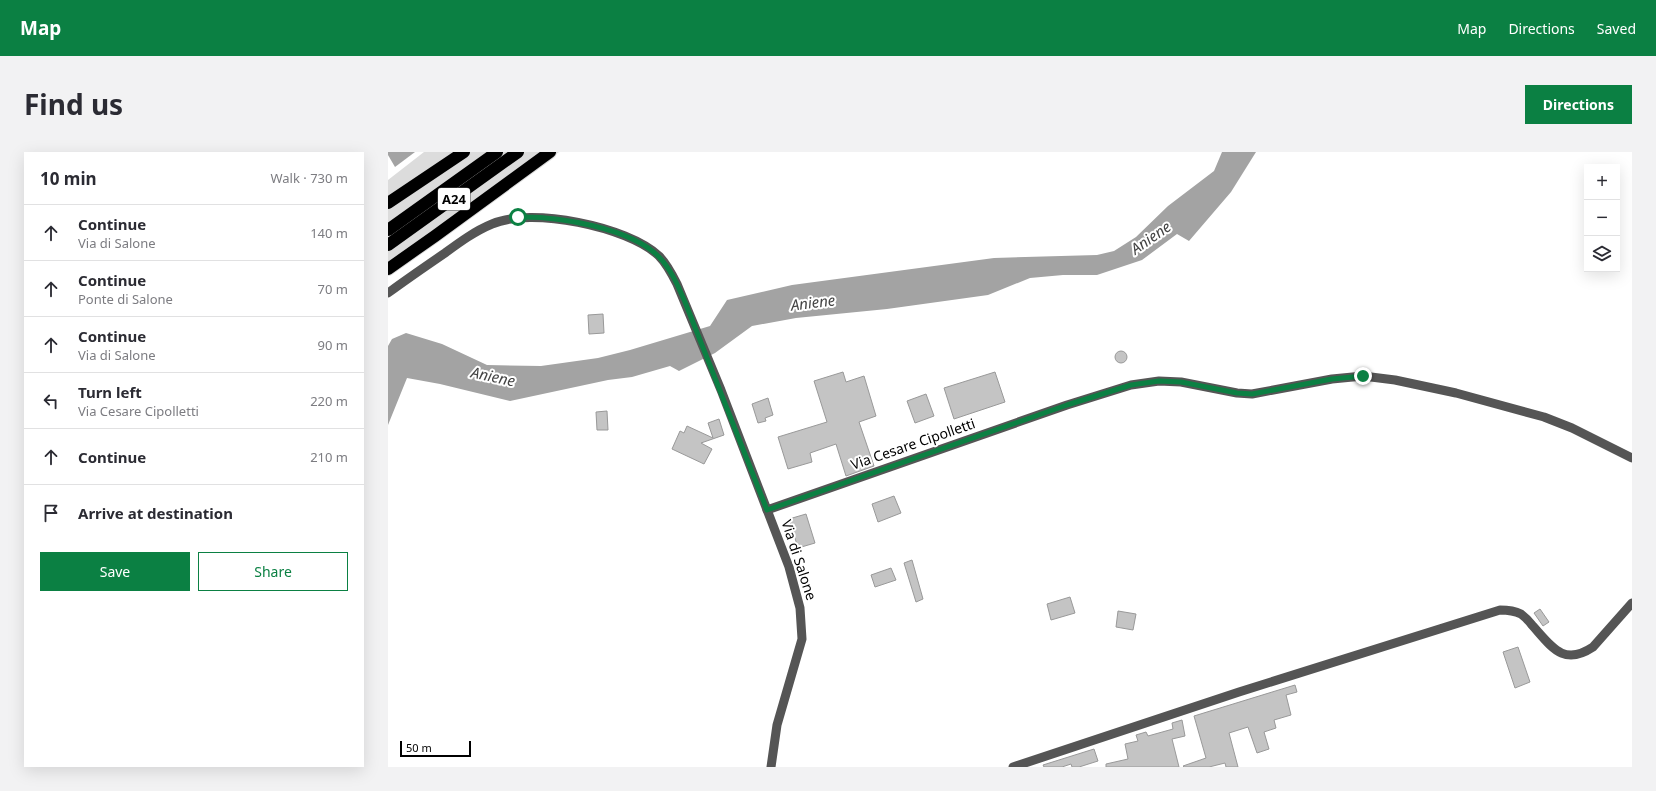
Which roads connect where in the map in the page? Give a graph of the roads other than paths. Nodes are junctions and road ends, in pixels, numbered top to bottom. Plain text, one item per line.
1 (464, 152) edge
2 (497, 152) edge
3 (518, 152) edge
4 (550, 152) edge
5 (454, 159) junction
6 (388, 203) edge
7 (388, 209) edge
8 (388, 230) edge
9 (388, 245) edge
10 (388, 269) edge
11 (388, 293) edge
12 (1632, 458) edge
13 (767, 510) junction
14 (1632, 603) edge
15 (771, 767) edge
16 (1013, 767) edge

1 - 5 highway
2 - 8 highway, A24
3 - 9 highway, A24
4 - 10 highway
5 - 6 highway
5 - 7 highway
11 - 13 street, Via di Salone
12 - 13 street, Via Cesare Cipolletti
13 - 15 street, Via di Salone
14 - 16 street

